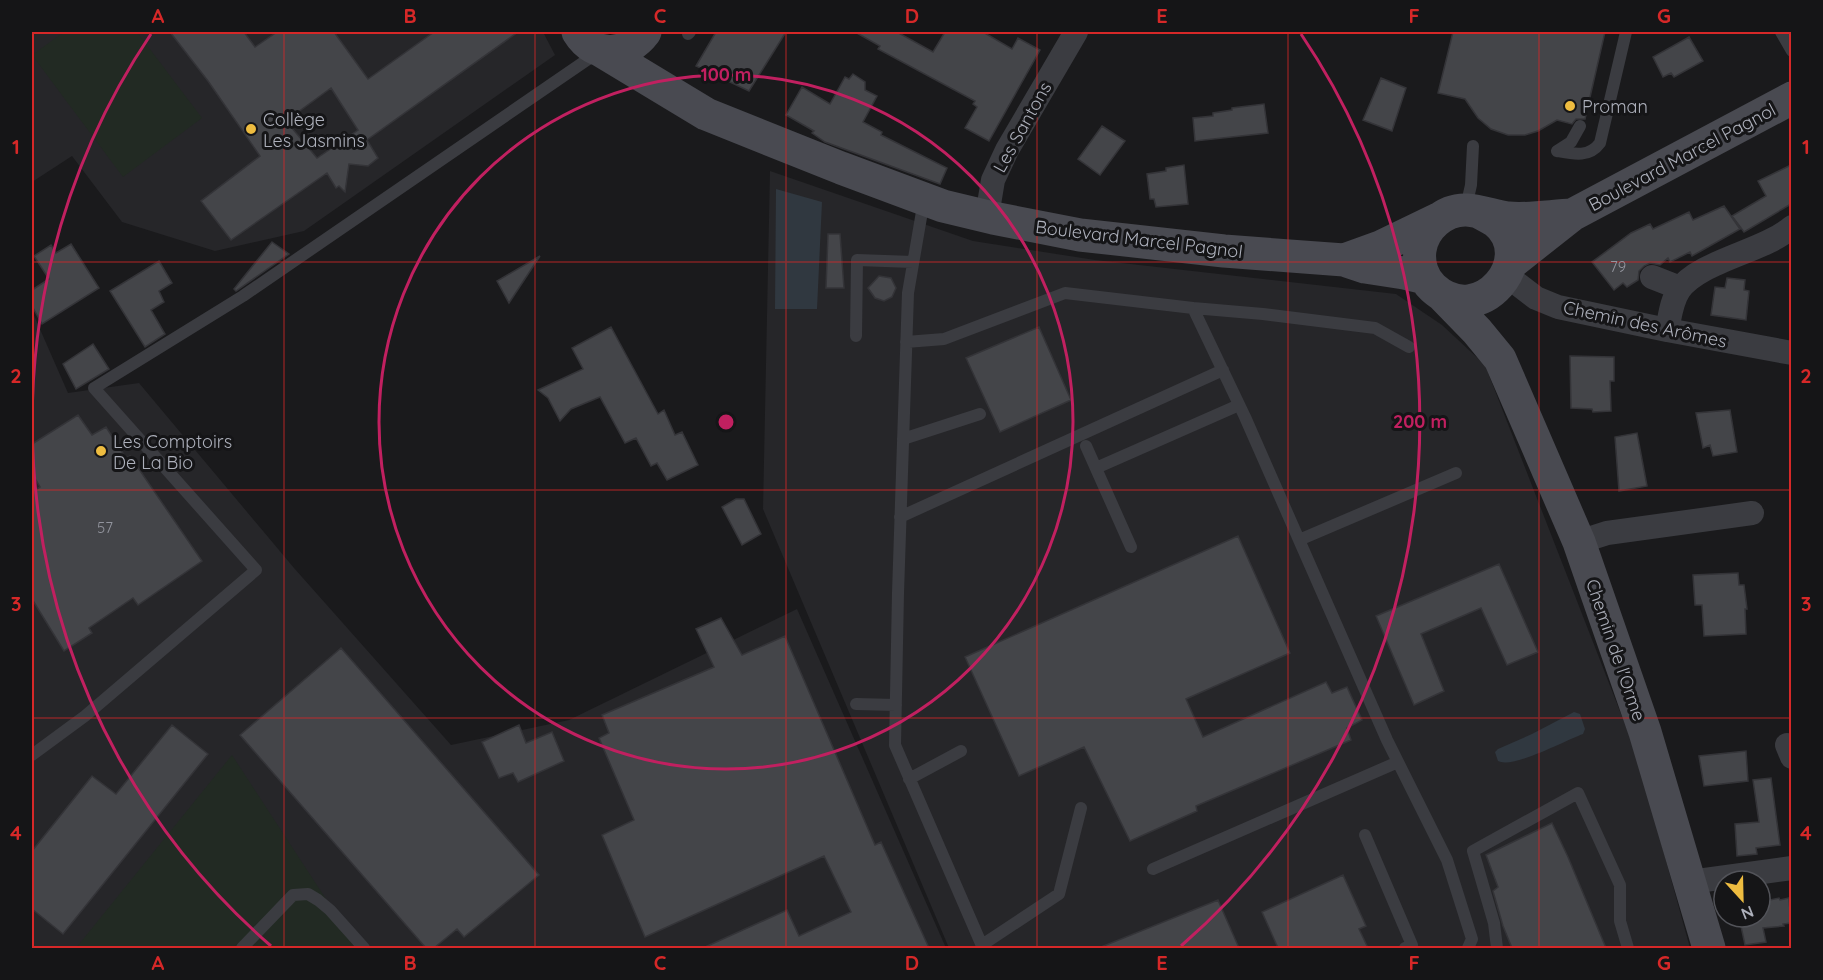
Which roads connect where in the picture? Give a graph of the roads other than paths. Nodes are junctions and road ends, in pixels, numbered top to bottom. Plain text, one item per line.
1 (645, 32) edge
2 (1626, 32) edge
3 (1781, 32) edge
4 (1067, 35) edge
5 (589, 41) edge
6 (1791, 51) edge
7 (671, 93) junction
8 (1791, 98) edge
9 (1580, 126) dead end
10 (1473, 146) dead end
11 (924, 199) junction
12 (1461, 214) junction
13 (1572, 215) junction
14 (987, 216) junction
15 (1791, 227) edge
16 (1344, 260) junction
17 (913, 262) junction
18 (1505, 276) junction
19 (1652, 277) dead end
20 (1434, 287) junction
21 (1680, 288) junction
22 (1193, 308) junction
23 (1667, 330) junction
24 (856, 336) dead end
25 (906, 342) junction
26 (1409, 347) dead end
27 (1791, 353) edge
28 (1500, 359) junction
29 (1223, 370) junction
30 (1239, 405) junction
31 (980, 414) dead end
32 (903, 439) junction
33 (1086, 446) dead end
34 (1096, 468) junction
35 (1456, 473) dead end
36 (1752, 513) dead end
37 (900, 517) junction
38 (1299, 540) junction
39 (1579, 542) junction
40 (1131, 547) dead end
41 (856, 704) dead end
42 (896, 705) junction
43 (960, 751) dead end
44 (32, 755) edge
45 (1398, 762) junction
46 (909, 779) junction
47 (1081, 808) dead end
48 (1365, 835) dead end
49 (1791, 868) edge
50 (1153, 869) dead end
51 (1690, 882) junction
52 (982, 947) edge
53 (242, 948) edge
54 (364, 948) edge
55 (1404, 948) edge
56 (1468, 948) edge
57 (1497, 948) edge
58 (1628, 948) edge
59 (1709, 948) edge

1 - 5 street
1 - 7 street
2 - 9 lane
3 - 6 lane
4 - 14 street, Les Santons
5 - 7 street, Boulevard Marcel Pagnol
5 - 44 lane
7 - 11 street, Boulevard Marcel Pagnol
8 - 13 street, Boulevard Marcel Pagnol
10 - 12 lane
11 - 14 street, Boulevard Marcel Pagnol
11 - 17 lane
12 - 13 street, Boulevard Marcel Pagnol
12 - 16 street, Boulevard Marcel Pagnol
12 - 18 street
12 - 20 street
13 - 18 street, Boulevard Marcel Pagnol
14 - 16 street, Boulevard Marcel Pagnol
15 - 21 street
16 - 20 street, Boulevard Marcel Pagnol
17 - 24 lane
17 - 25 lane
18 - 20 street
18 - 23 street, Chemin des Arômes
18 - 28 street, Chemin de l'Orme
19 - 21 street
20 - 28 street, Chemin de l'Orme
21 - 23 street
22 - 25 lane
22 - 26 lane
22 - 29 lane
23 - 27 street, Chemin des Arômes
25 - 32 lane
28 - 39 street, Chemin de l'Orme
29 - 30 lane
29 - 37 lane
30 - 34 lane
30 - 38 lane
31 - 32 lane
32 - 37 lane
33 - 34 lane
34 - 40 lane
35 - 38 lane
36 - 39 street
37 - 42 lane
38 - 45 lane
39 - 51 street, Chemin de l'Orme
41 - 42 lane
42 - 46 lane
43 - 46 lane
45 - 50 lane
45 - 56 lane
46 - 52 lane
47 - 52 lane
48 - 55 lane
49 - 51 street
51 - 59 street, Chemin de l'Orme
53 - 54 lane
57 - 58 lane

